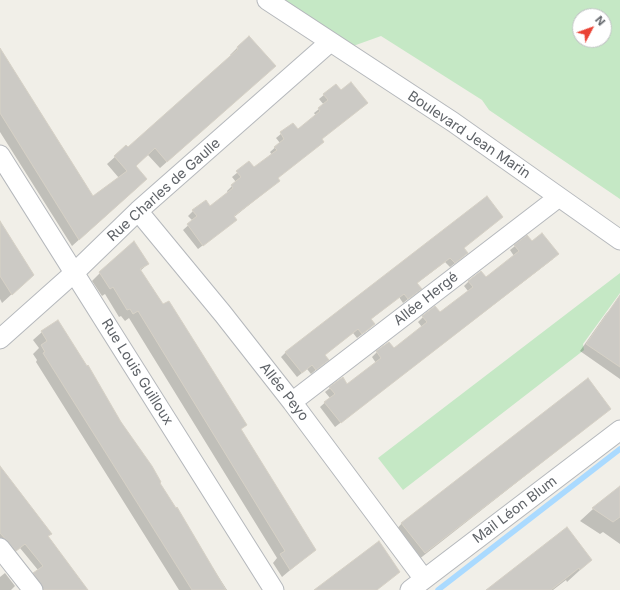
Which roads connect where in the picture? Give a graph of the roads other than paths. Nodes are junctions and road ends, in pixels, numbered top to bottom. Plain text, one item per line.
1 (267, 0) edge
2 (323, 38) junction
3 (0, 155) edge
4 (559, 197) junction
5 (138, 211) junction
6 (620, 240) edge
7 (74, 273) junction
8 (0, 339) edge
9 (292, 402) junction
10 (620, 430) edge
11 (0, 548) edge
12 (417, 585) edge
13 (33, 590) edge
14 (274, 590) edge

1 - 2 street, Boulevard Jean Marin
2 - 4 street, Boulevard Jean Marin
2 - 5 street, Rue Charles de Gaulle
3 - 7 street, Rue Louis Guilloux
4 - 6 street, Boulevard Jean Marin
4 - 9 street, Allée Hergé
5 - 7 street, Rue Charles de Gaulle
5 - 9 street, Allée Peyo
7 - 8 street, Rue Charles de Gaulle
7 - 14 street, Rue Louis Guilloux
9 - 12 street, Allée Peyo
10 - 12 street, Mail Léon Blum
11 - 13 street

